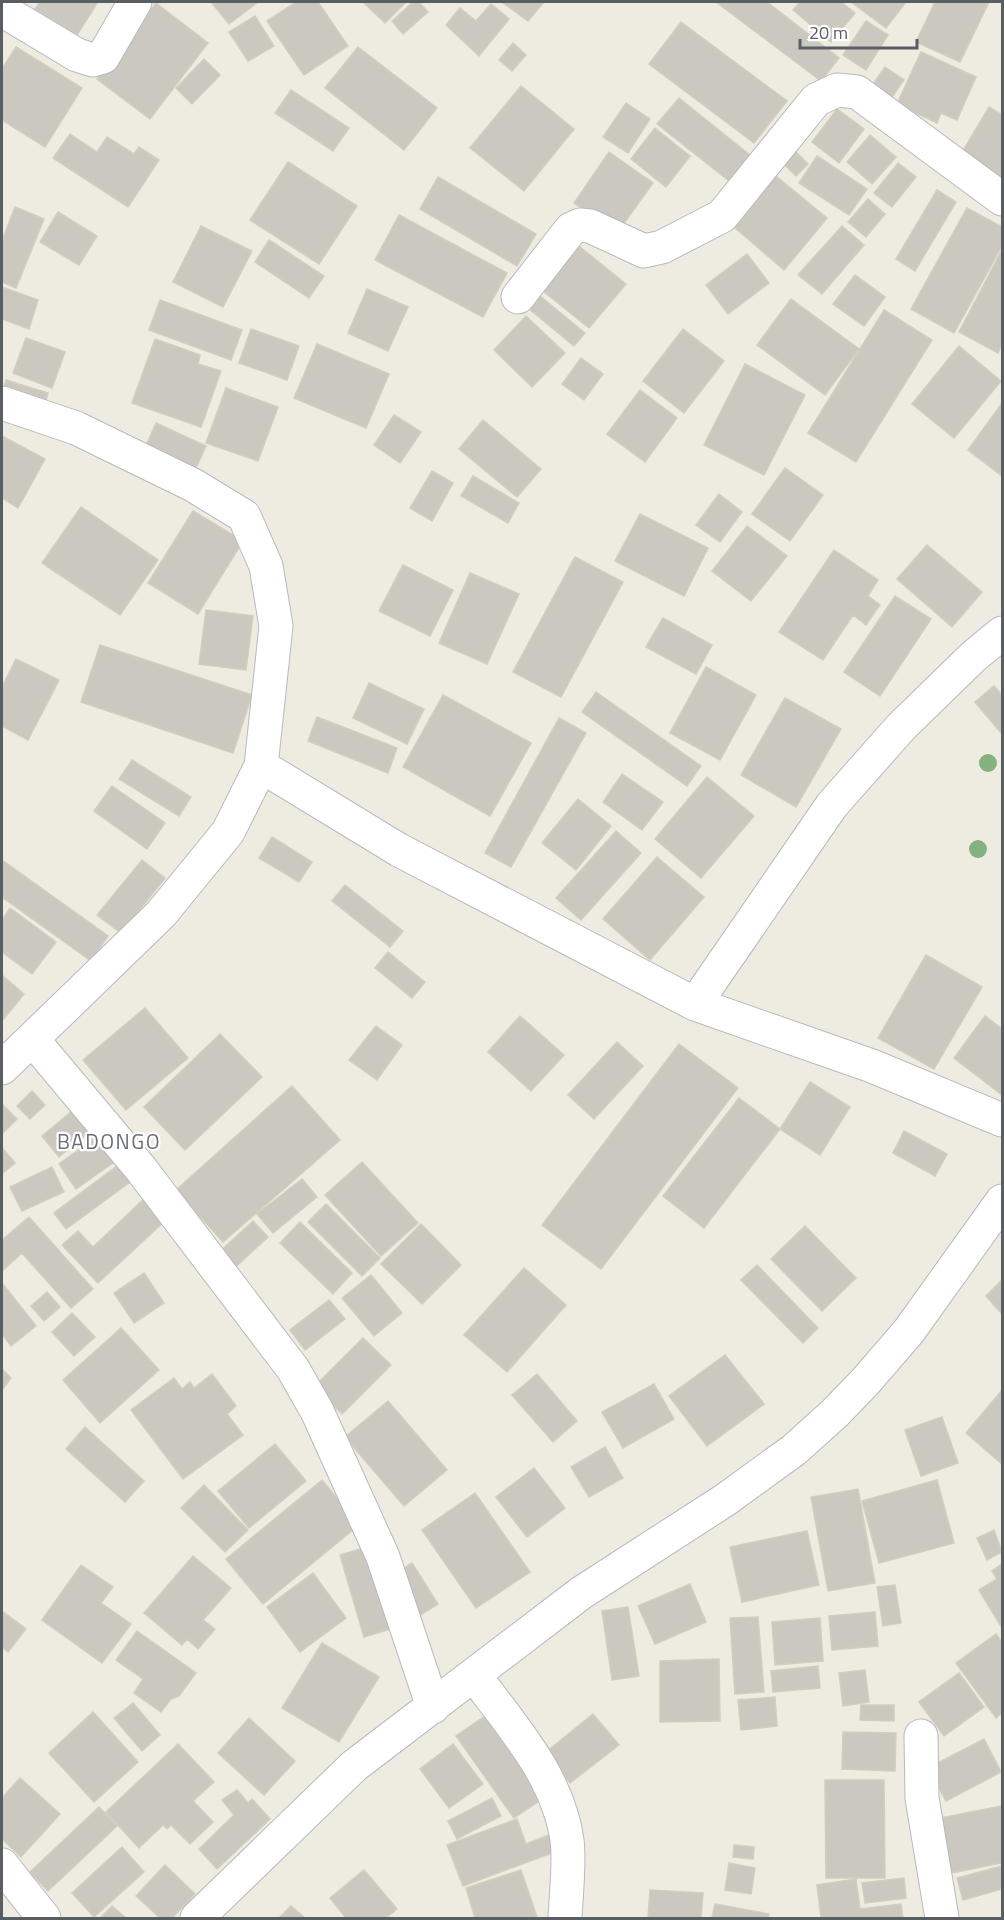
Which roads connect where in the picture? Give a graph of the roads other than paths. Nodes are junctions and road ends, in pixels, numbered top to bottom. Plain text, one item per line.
1 (135, 2) edge
2 (2, 10) edge
3 (1002, 199) edge
4 (518, 297) dead end
5 (2, 403) edge
6 (1002, 633) edge
7 (261, 766) junction
8 (695, 1004) junction
9 (33, 1040) junction
10 (2, 1068) edge
11 (1002, 1120) edge
12 (1002, 1201) edge
13 (474, 1675) junction
14 (433, 1707) junction
15 (921, 1736) dead end
16 (2, 1865) edge
17 (44, 1918) edge
18 (197, 1918) edge
19 (565, 1918) edge
20 (942, 1918) edge

1 - 2 street
3 - 4 street
5 - 7 street
6 - 8 street
7 - 8 street
7 - 9 street
8 - 11 street
9 - 10 street
9 - 14 street
12 - 13 street
13 - 14 street
13 - 19 street
14 - 18 street
15 - 20 street
16 - 17 street

